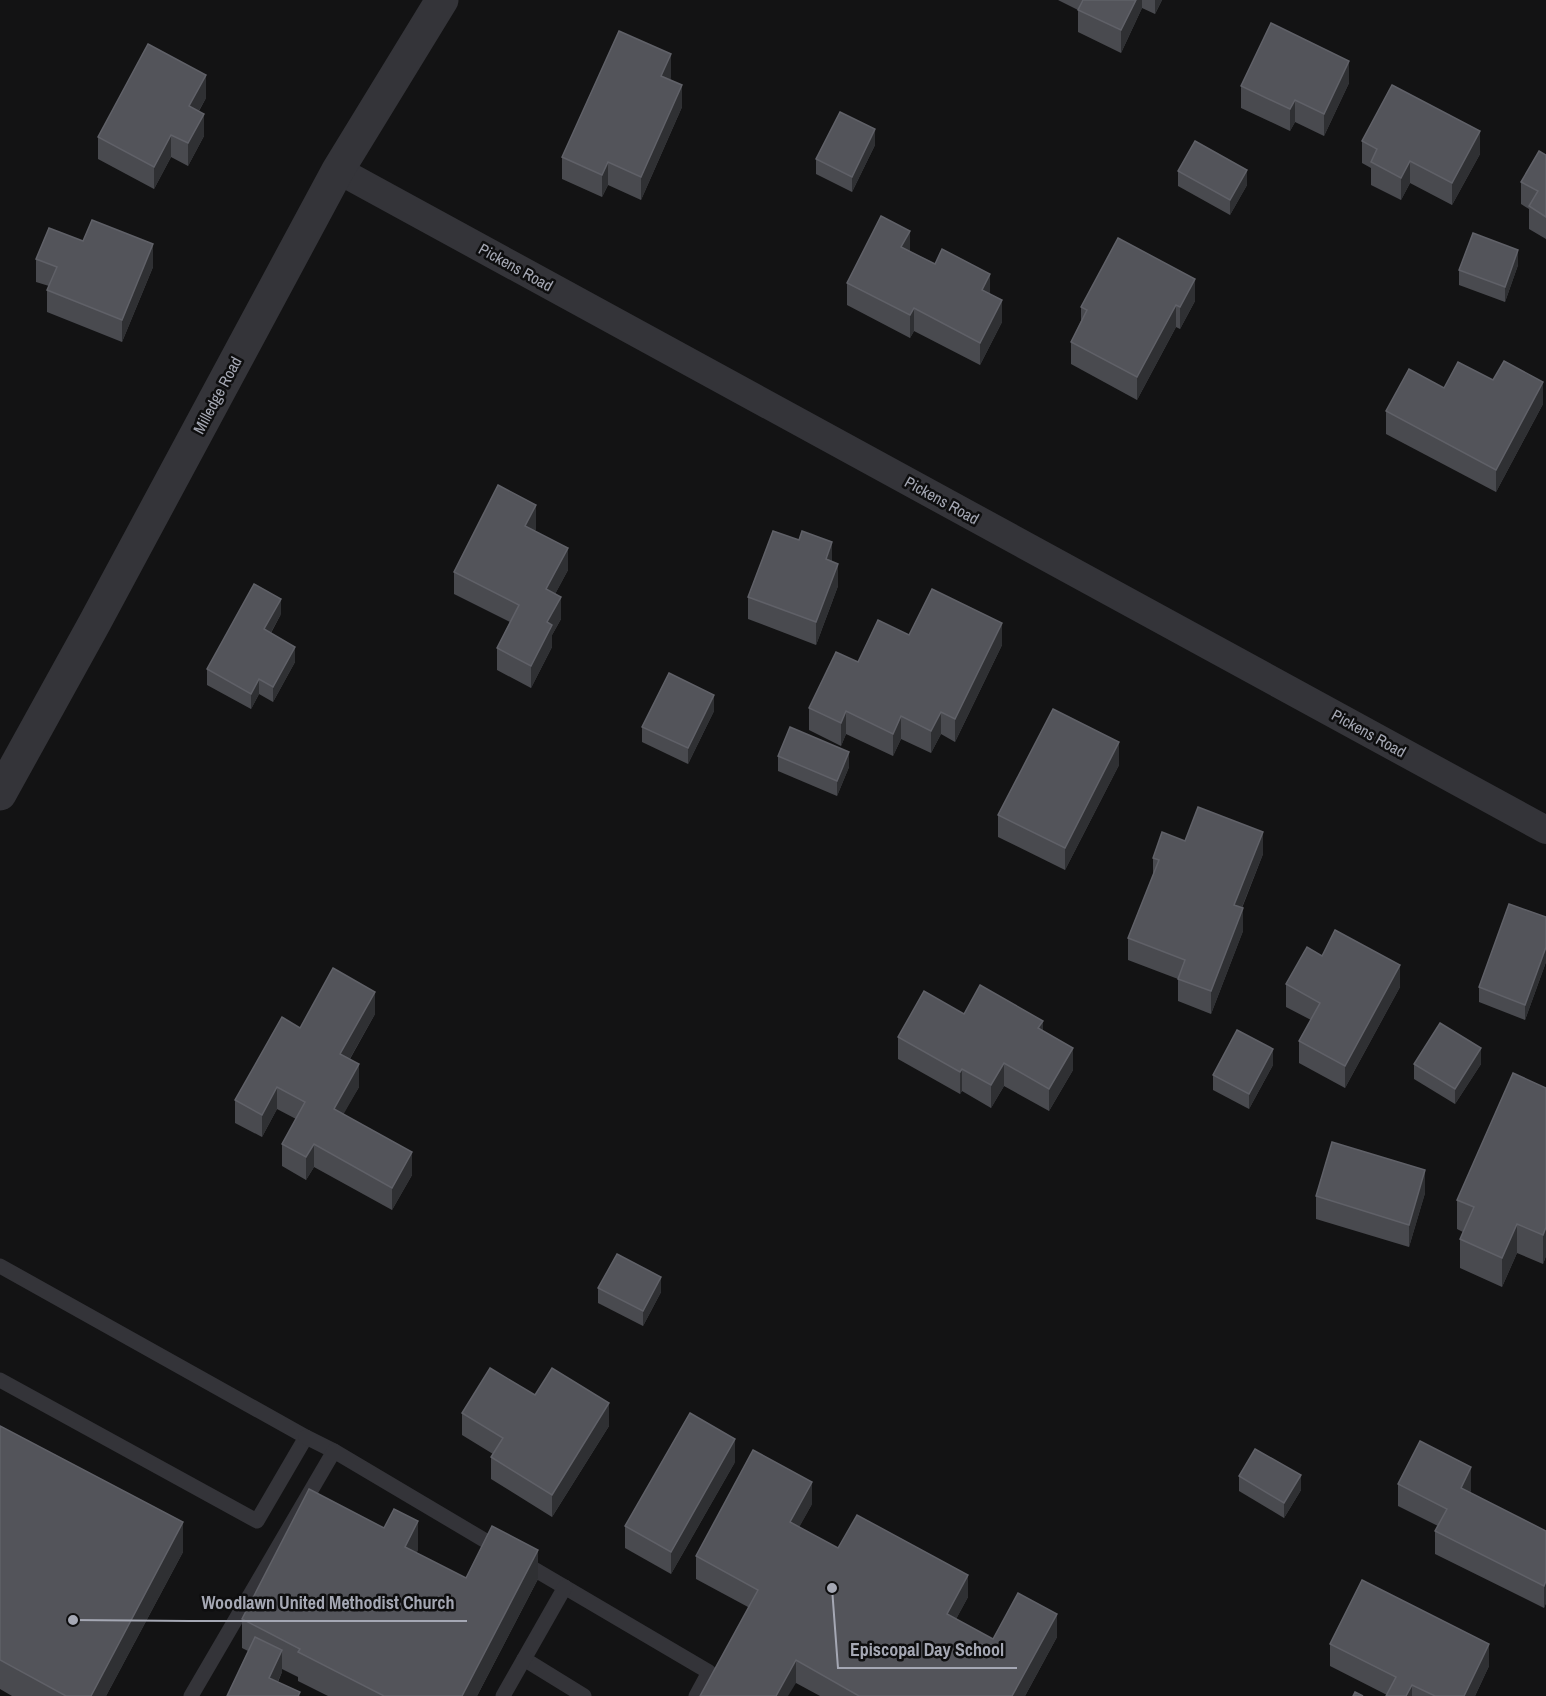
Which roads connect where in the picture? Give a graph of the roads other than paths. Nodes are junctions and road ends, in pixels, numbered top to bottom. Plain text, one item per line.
1 (442, 0) edge
2 (339, 170) junction
3 (0, 794) edge
4 (1546, 830) edge
5 (0, 1266) edge
6 (0, 1380) edge
7 (306, 1437) junction
8 (334, 1451) junction
9 (565, 1587) junction
10 (524, 1659) junction
11 (191, 1696) edge
12 (503, 1696) edge
13 (584, 1696) edge
14 (696, 1696) edge

1 - 2 street, Milledge Road
2 - 3 street, Milledge Road
2 - 4 street, Pickens Road
5 - 7 lane
6 - 7 lane
7 - 8 lane
8 - 9 lane
8 - 11 lane
9 - 10 lane
9 - 14 lane
10 - 12 lane
10 - 13 lane

